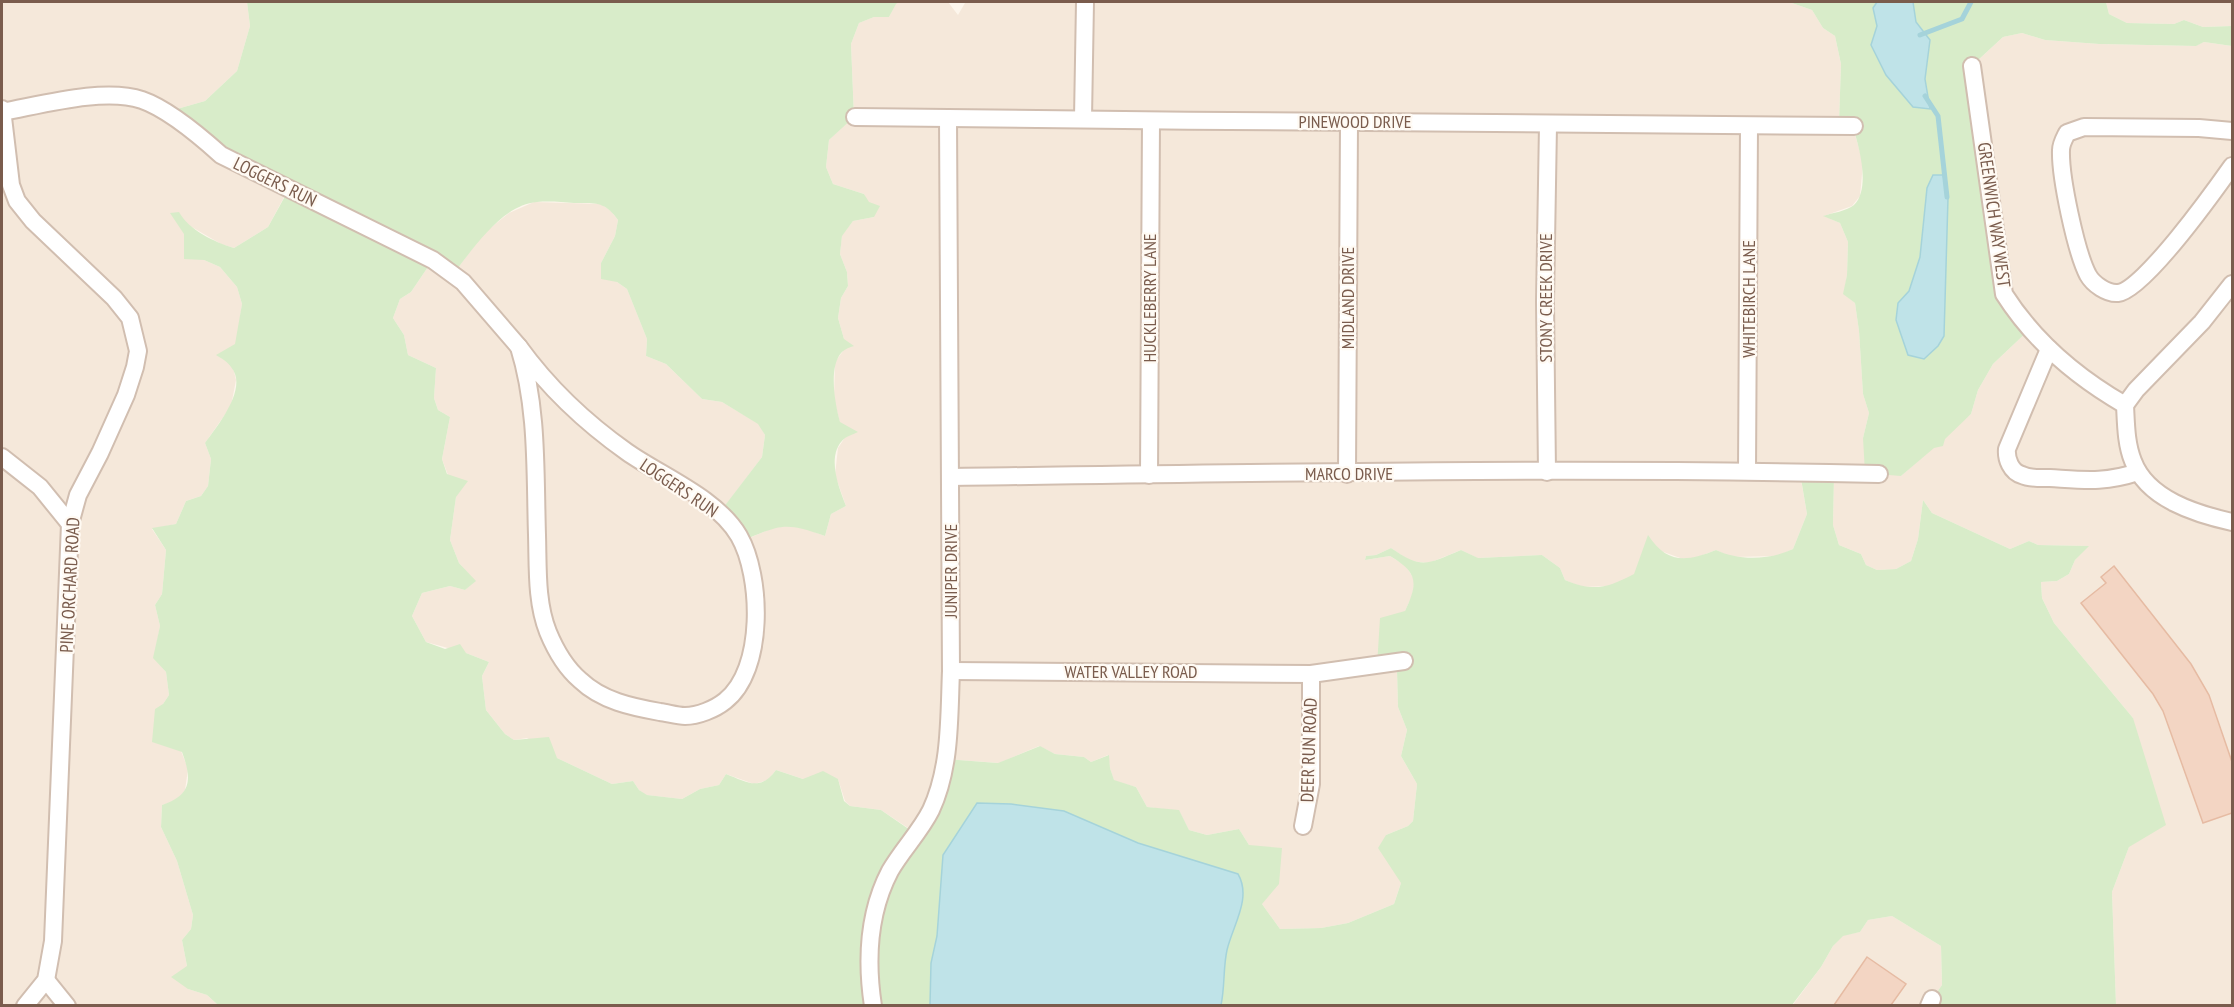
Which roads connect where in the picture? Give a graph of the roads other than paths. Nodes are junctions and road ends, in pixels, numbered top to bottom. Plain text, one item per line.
1 (1085, 2) edge
2 (1972, 66) dead end
3 (2, 111) edge
4 (855, 117) dead end
5 (948, 118) junction
6 (1083, 118) junction
7 (1151, 121) junction
8 (1349, 123) junction
9 (1548, 125) junction
10 (1749, 126) junction
11 (1854, 126) dead end
12 (2232, 131) edge
13 (2232, 166) edge
14 (2232, 284) edge
15 (519, 347) junction
16 (2049, 349) junction
17 (2125, 405) junction
18 (2, 457) edge
19 (1747, 471) junction
20 (1547, 472) junction
21 (2138, 472) junction
22 (1347, 474) junction
23 (1879, 474) dead end
24 (1149, 475) junction
25 (951, 477) junction
26 (2232, 522) edge
27 (70, 524) junction
28 (1404, 661) dead end
29 (951, 671) junction
30 (1311, 674) junction
31 (1303, 826) dead end
32 (46, 981) junction
33 (25, 1005) edge
34 (68, 1005) edge
35 (873, 1005) edge

1 - 6 street
2 - 16 street, GREENWICH WAY WEST
3 - 15 street, LOGGERS RUN
3 - 27 street, PINE ORCHARD ROAD
4 - 5 street, PINEWOOD DRIVE
5 - 6 street, PINEWOOD DRIVE
5 - 25 street, JUNIPER DRIVE
6 - 7 street, PINEWOOD DRIVE
7 - 8 street, PINEWOOD DRIVE
7 - 24 street, HUCKLEBERRY LANE
8 - 9 street, PINEWOOD DRIVE
8 - 22 street, MIDLAND DRIVE
9 - 10 street, PINEWOOD DRIVE
9 - 20 street, STONY CREEK DRIVE
10 - 11 street, PINEWOOD DRIVE
10 - 19 street, WHITEBIRCH LANE
12 - 13 street
14 - 17 street
15 - 15 street, LOGGERS RUN
16 - 17 street, GREENWICH WAY WEST
16 - 21 street
17 - 21 street
18 - 27 street
19 - 20 street, MARCO DRIVE
19 - 23 street, MARCO DRIVE
20 - 22 street, MARCO DRIVE
21 - 26 street
22 - 24 street, MARCO DRIVE
24 - 25 street, MARCO DRIVE
25 - 29 street, JUNIPER DRIVE
27 - 32 street, PINE ORCHARD ROAD
28 - 30 street
29 - 30 street, WATER VALLEY ROAD
29 - 35 street, JUNIPER DRIVE
30 - 31 street, DEER RUN ROAD
32 - 33 street
32 - 34 street

